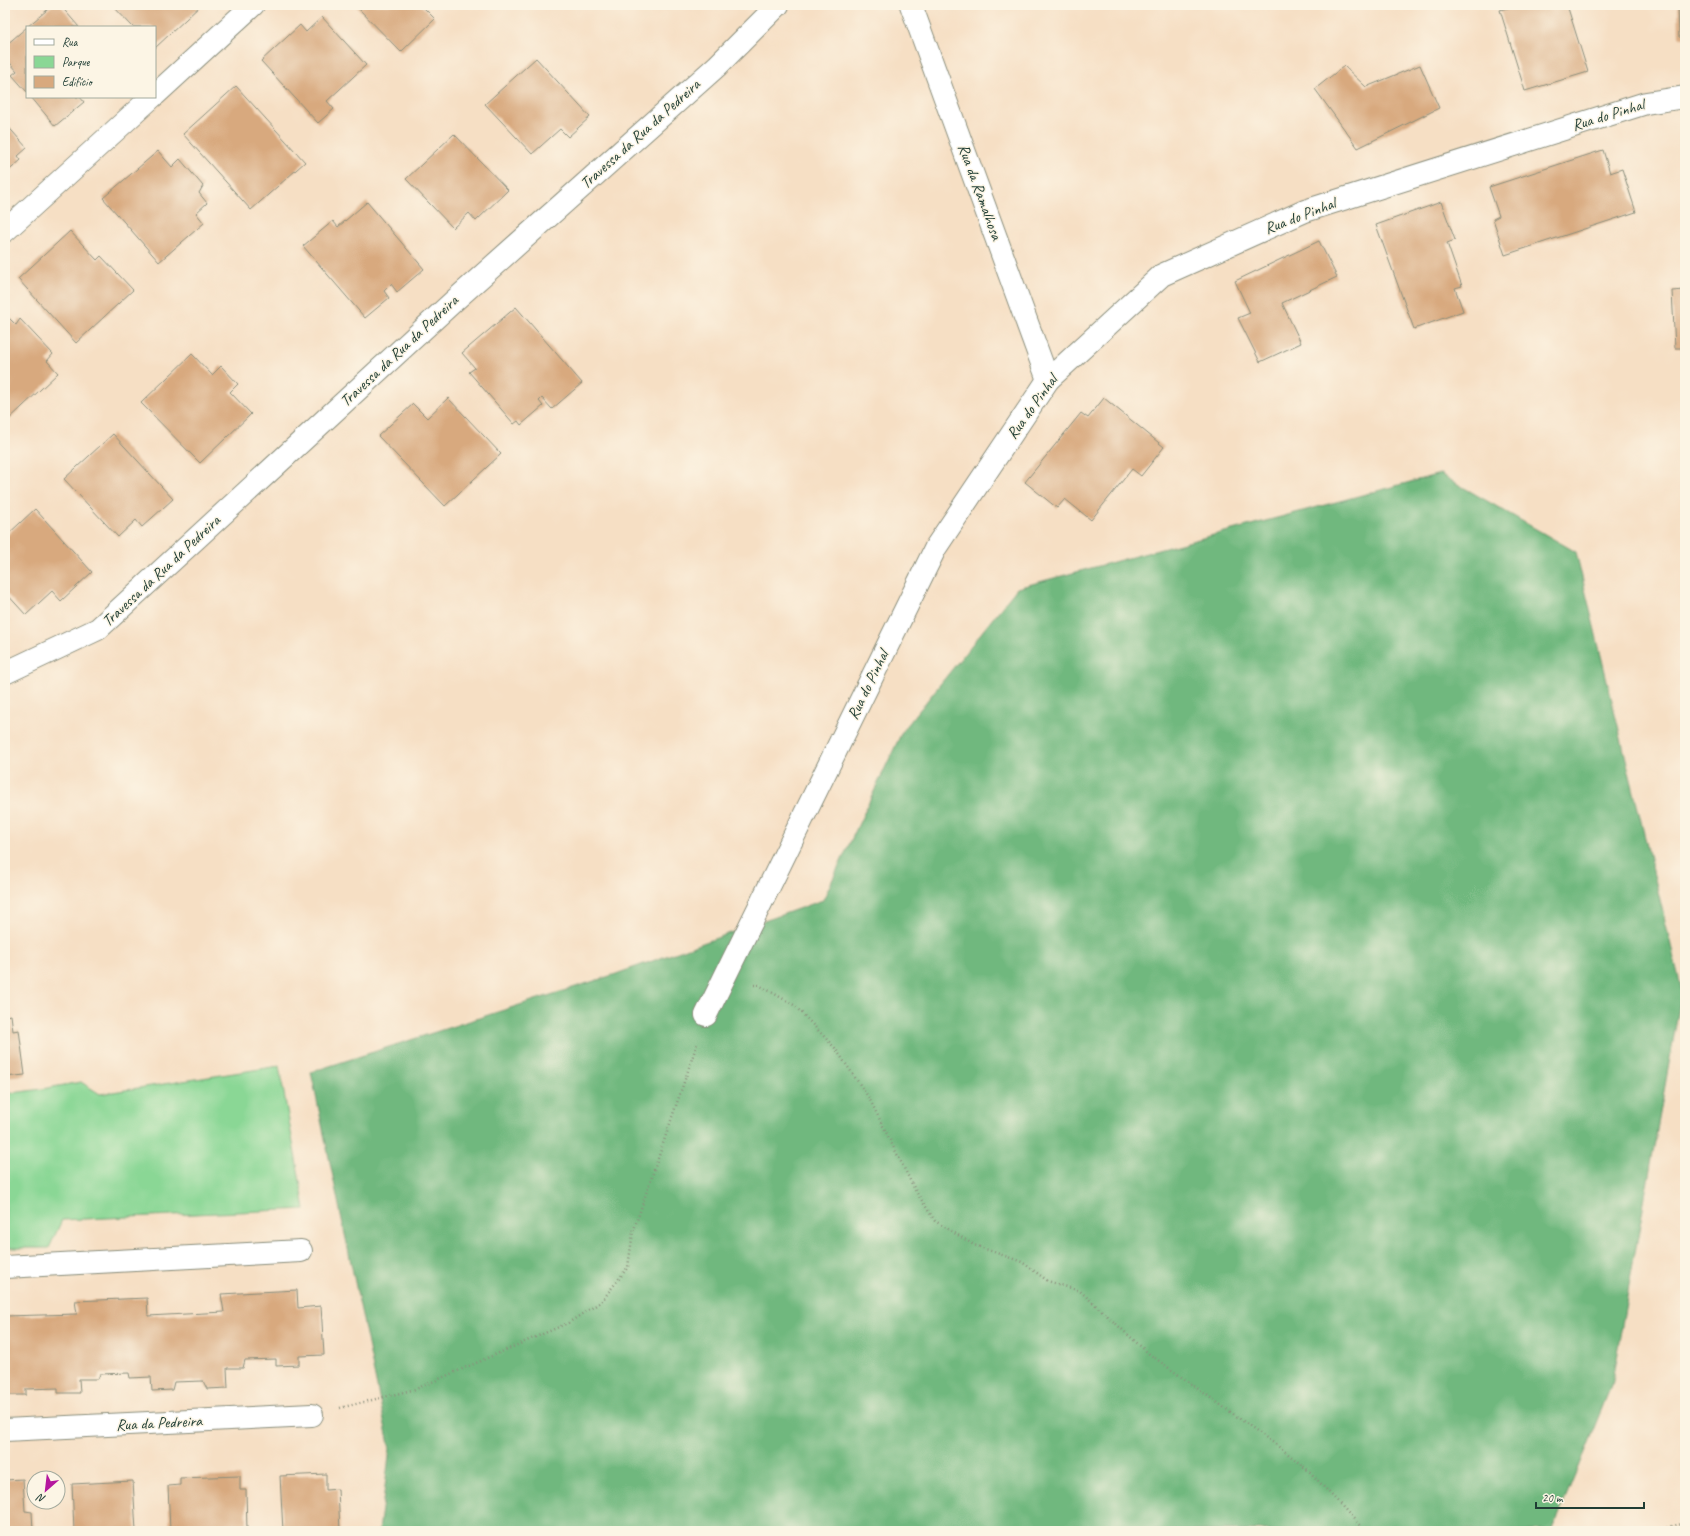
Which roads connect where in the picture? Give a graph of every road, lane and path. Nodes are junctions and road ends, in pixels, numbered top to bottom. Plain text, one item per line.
1 (253, 5) edge
2 (778, 5) edge
3 (912, 5) edge
4 (156, 94) edge
5 (151, 98) edge
6 (1685, 98) edge
7 (5, 231) edge
8 (1048, 380) junction
9 (5, 673) edge
10 (720, 988) junction
11 (706, 1015) joint
12 (301, 1251) dead end
13 (5, 1266) edge
14 (312, 1415) joint
15 (5, 1430) edge
16 (1685, 1523) edge
17 (1365, 1531) edge
18 (1654, 1531) edge

1 - 4 street
2 - 9 street, Travessa da Rua da Pedreira
3 - 8 street, Rua da Ramalhosa
5 - 7 street
6 - 8 street, Rua do Pinhal
8 - 10 street, Rua do Pinhal
10 - 11 street, Rua do Pinhal
10 - 17 path
11 - 14 path
12 - 13 street
14 - 15 street, Rua da Pedreira
16 - 18 path

